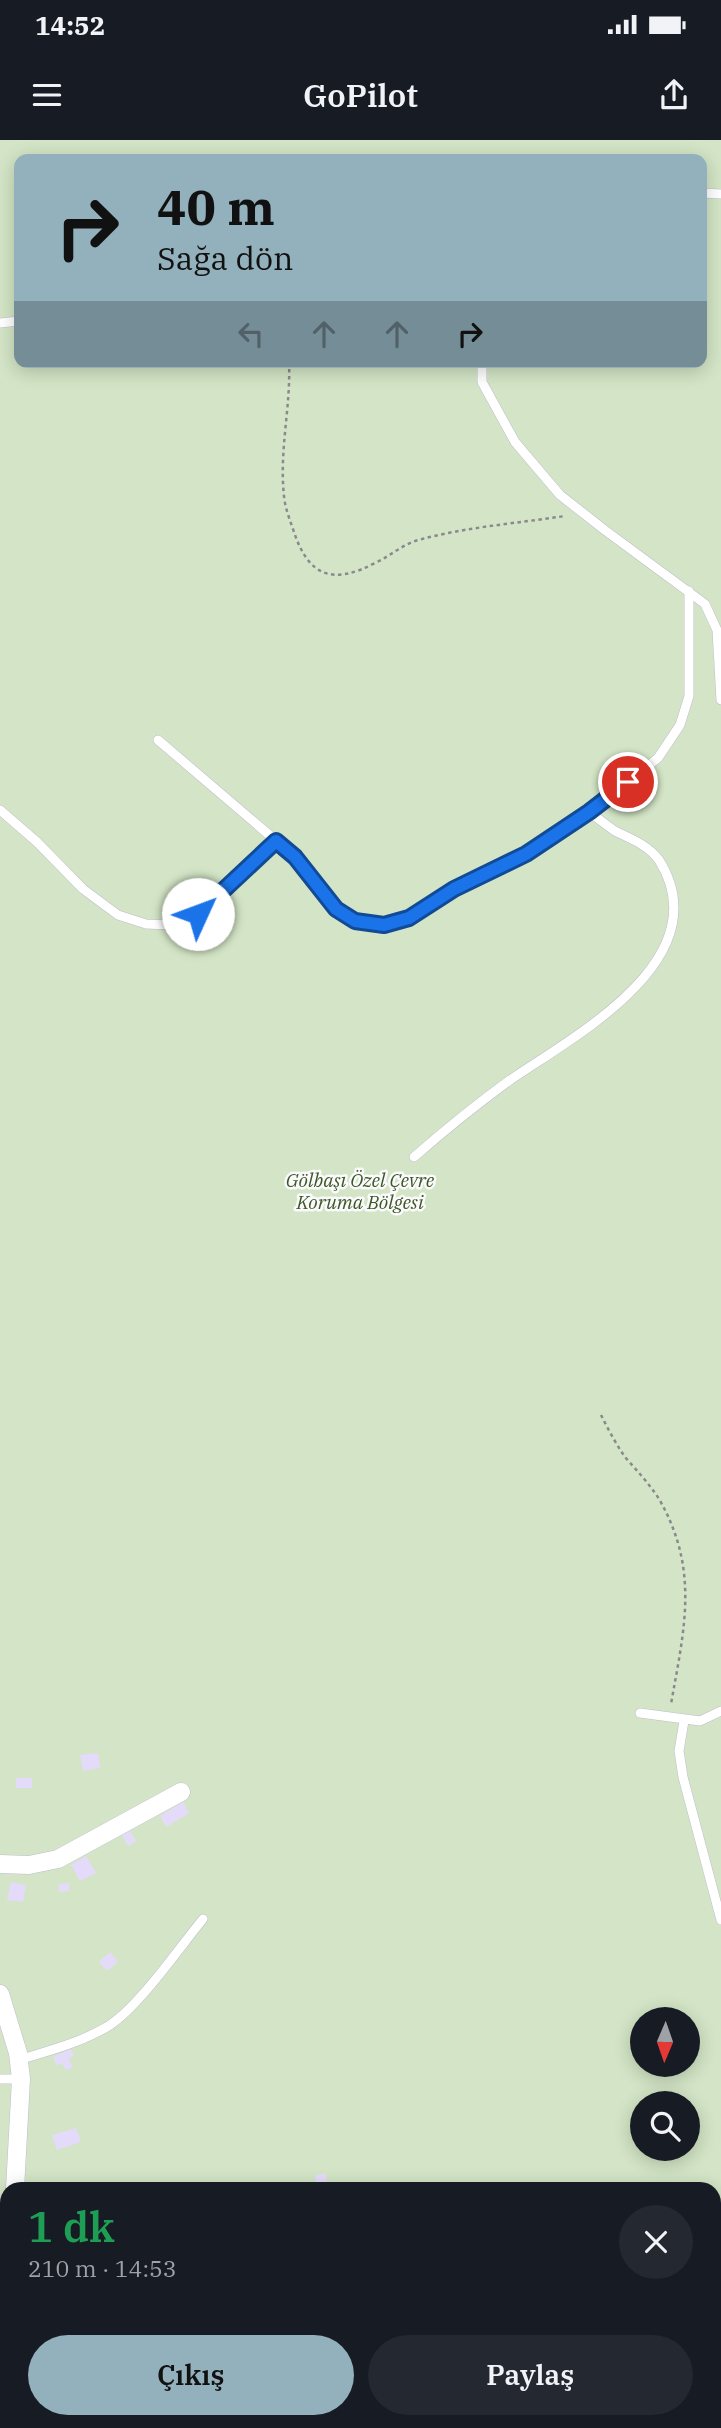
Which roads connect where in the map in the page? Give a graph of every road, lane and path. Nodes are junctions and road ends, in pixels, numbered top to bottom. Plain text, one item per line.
1 (289, 368) edge
2 (482, 368) edge
3 (577, 508) junction
4 (689, 592) junction
5 (721, 700) edge
6 (158, 740) dead end
7 (0, 810) edge
8 (589, 812) junction
9 (276, 841) junction
10 (414, 1157) dead end
11 (601, 1415) dead end
12 (721, 1711) edge
13 (640, 1713) dead end
14 (668, 1718) junction
15 (684, 1721) junction
16 (181, 1792) dead end
17 (0, 1864) edge
18 (203, 1919) dead end
19 (721, 1920) edge
20 (0, 1994) edge
21 (19, 2060) junction
22 (0, 2078) edge
23 (21, 2079) junction
24 (15, 2182) edge

1 - 3 path
2 - 3 lane
3 - 4 lane
4 - 5 lane
4 - 8 lane
6 - 9 lane
7 - 9 lane
8 - 9 lane
8 - 10 lane
11 - 14 path
12 - 15 lane
13 - 14 lane
14 - 15 lane
15 - 19 lane
16 - 17 street
18 - 21 lane
20 - 21 street
21 - 23 street
22 - 23 lane
23 - 24 street

